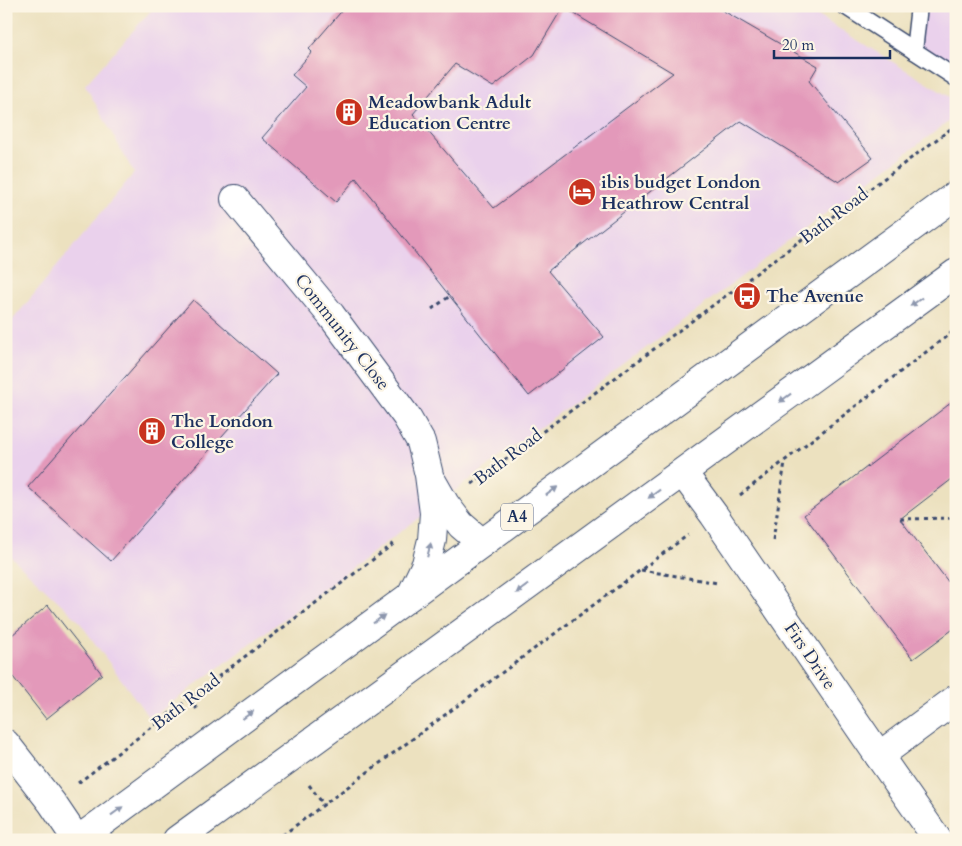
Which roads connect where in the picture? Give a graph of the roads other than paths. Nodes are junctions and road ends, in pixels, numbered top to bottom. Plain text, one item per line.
1 (845, 6) edge
2 (919, 6) edge
3 (914, 51) junction
4 (956, 78) edge
5 (956, 195) edge
6 (235, 199) dead end
7 (956, 273) edge
8 (683, 473) junction
9 (439, 508) junction
10 (482, 543) junction
11 (411, 595) junction
12 (956, 699) edge
13 (6, 744) edge
14 (878, 756) junction
15 (77, 840) edge
16 (177, 840) edge
17 (938, 840) edge

1 - 3 lane
2 - 3 lane
3 - 4 lane
10 -> 5 main road, A4
6 - 9 main road, Community Close
7 -> 8 main road
8 - 14 main road, Firs Drive
8 -> 16 main road
9 - 10 main road, Community Close
11 -> 9 main road, Community Close
10 - 11 main road, A4
15 -> 11 main road, A4
12 - 14 main road
13 - 15 main road
14 - 17 main road, Firs Drive

